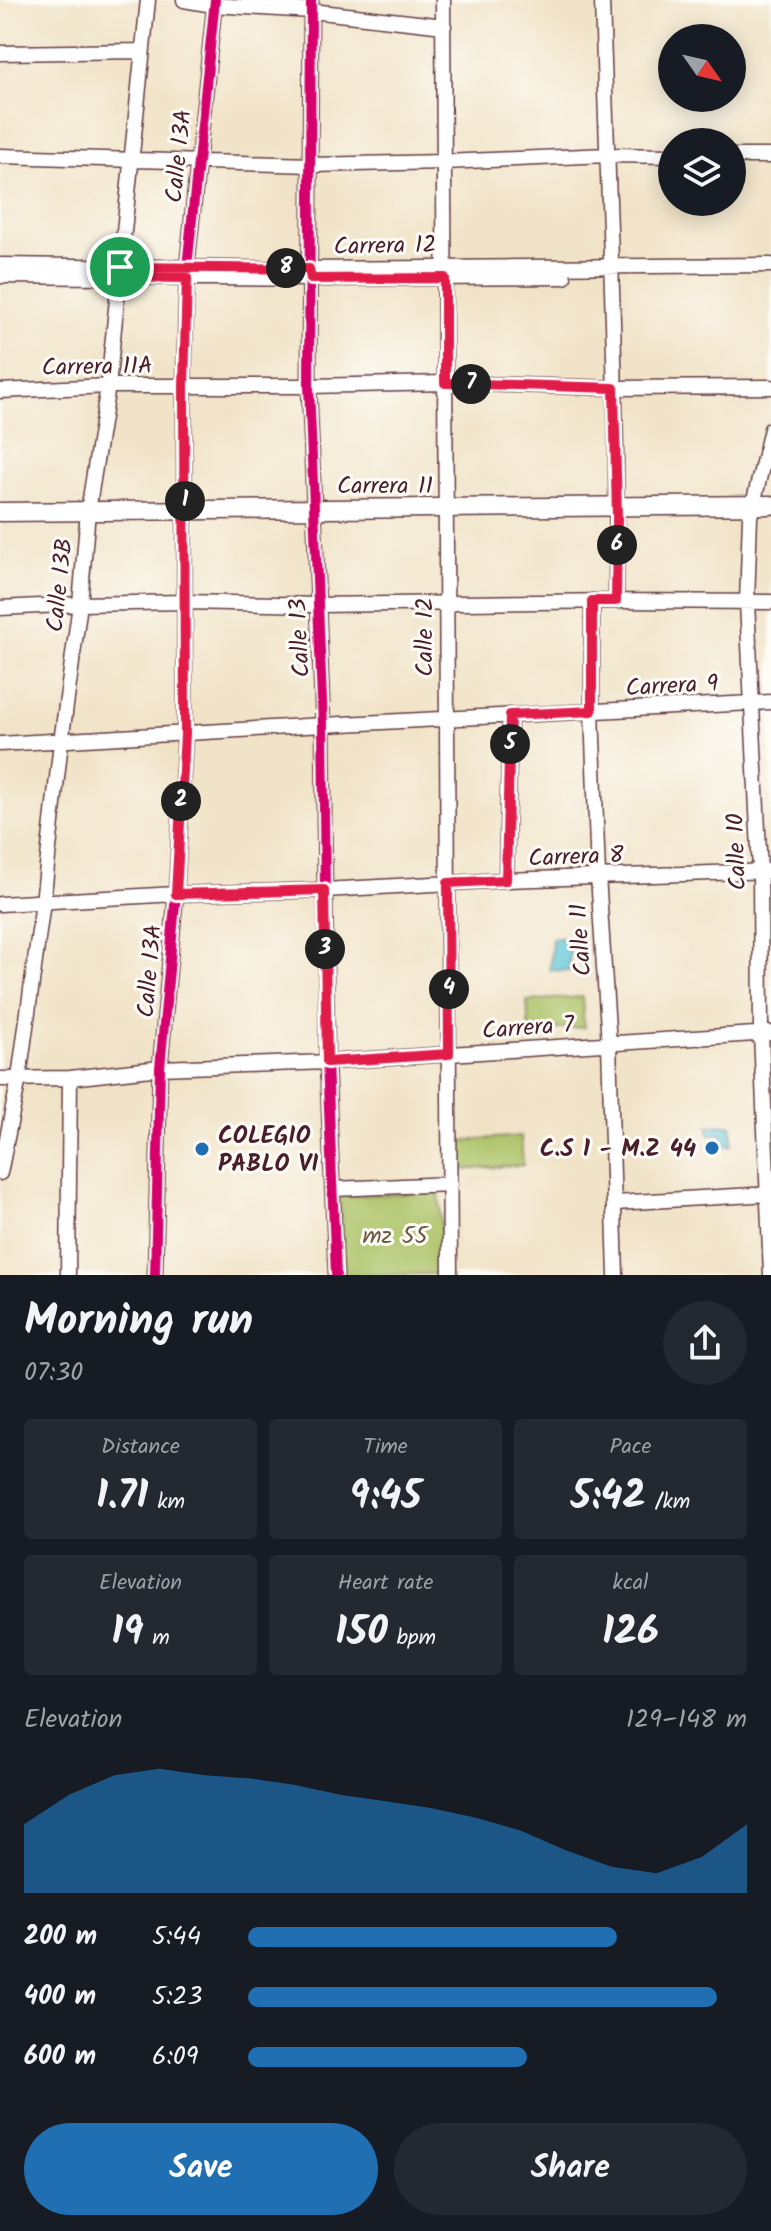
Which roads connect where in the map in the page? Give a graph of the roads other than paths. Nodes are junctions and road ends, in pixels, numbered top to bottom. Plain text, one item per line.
1 (148, 0) edge
2 (184, 0) edge
3 (443, 0) edge
4 (602, 0) edge
5 (214, 2) edge
6 (311, 5) edge
7 (444, 26) junction
8 (142, 51) junction
9 (0, 53) edge
10 (607, 155) junction
11 (0, 156) edge
12 (658, 156) edge
13 (746, 156) edge
14 (771, 156) edge
15 (132, 158) junction
16 (444, 162) junction
17 (197, 163) junction
18 (311, 165) junction
19 (0, 265) edge
20 (771, 265) edge
21 (120, 272) junction
22 (445, 272) junction
23 (611, 272) junction
24 (187, 273) junction
25 (310, 274) junction
26 (771, 274) edge
27 (0, 276) edge
28 (445, 383) junction
29 (108, 386) junction
30 (184, 386) junction
31 (309, 386) junction
32 (771, 387) edge
33 (614, 388) junction
34 (0, 391) edge
35 (771, 429) edge
36 (758, 509) edge
37 (0, 512) edge
38 (616, 512) junction
39 (446, 513) junction
40 (185, 514) junction
41 (315, 514) junction
42 (88, 516) junction
43 (771, 517) edge
44 (0, 522) edge
45 (592, 601) junction
46 (616, 601) junction
47 (184, 602) junction
48 (747, 602) junction
49 (771, 602) edge
50 (80, 604) junction
51 (447, 604) junction
52 (317, 605) junction
53 (0, 608) edge
54 (771, 702) edge
55 (752, 703) junction
56 (592, 711) junction
57 (510, 715) junction
58 (446, 718) junction
59 (323, 725) junction
60 (185, 734) junction
61 (61, 742) junction
62 (0, 744) edge
63 (766, 872) edge
64 (598, 876) junction
65 (506, 880) junction
66 (448, 883) junction
67 (324, 890) junction
68 (176, 894) junction
69 (43, 902) junction
70 (0, 904) edge
71 (766, 1033) edge
72 (609, 1044) junction
73 (449, 1054) junction
74 (327, 1062) junction
75 (160, 1068) junction
76 (19, 1078) junction
77 (70, 1078) junction
78 (0, 1079) edge
79 (0, 1172) edge
80 (450, 1184) junction
81 (334, 1189) junction
82 (769, 1194) edge
83 (615, 1203) junction
84 (68, 1275) edge
85 (155, 1275) edge
86 (336, 1275) edge
87 (450, 1275) edge
88 (616, 1275) edge
89 (771, 1275) edge

1 - 8 street, Calle 13B
2 - 5 street
3 - 7 street, Calle 12
4 - 10 street
5 - 6 street
5 - 17 street, Calle 13A
6 - 7 street
6 - 18 street, Calle 13
7 - 16 street, Calle 12
8 - 9 street
8 - 15 street, Calle 13B
10 - 12 street
10 - 16 street
10 - 23 street
11 - 15 street
13 - 14 street
15 - 17 street
15 - 21 street, Calle 13B
16 - 18 street
16 - 22 street, Calle 12
17 - 18 street
17 - 24 street, Calle 13A
18 - 25 street, Calle 13
19 - 21 street, Carrera 12
20 - 23 street, Carrera 12
21 - 24 street, Carrera 12
21 - 27 street, Carrera 12
21 - 29 street, Calle 13B
22 - 23 street, Carrera 12
22 - 25 street, Carrera 12
22 - 28 street, Calle 12
23 - 26 street, Carrera 12
23 - 33 street
24 - 25 street, Carrera 12
24 - 30 street, Calle 13A
25 - 31 street, Calle 13
28 - 31 street, Carrera 11A
28 - 33 street, Carrera 11A
28 - 39 street, Calle 12
29 - 30 street, Carrera 11A
29 - 34 street, Carrera 11A
29 - 42 street, Calle 13B
30 - 31 street, Carrera 11A
30 - 40 street, Calle 13A
31 - 41 street, Calle 13
32 - 33 street, Carrera 11A
33 - 38 street
35 - 36 street, Calle 10
36 - 38 main road, Carrera 11
36 - 43 main road, Carrera 11
36 - 48 street, Calle 10
37 - 42 main road, Carrera 11
38 - 39 main road, Carrera 11
38 - 46 street
39 - 41 main road, Carrera 11
39 - 51 street, Calle 12
40 - 41 main road, Carrera 11
40 - 42 main road, Carrera 11
40 - 47 street, Calle 13A
41 - 52 street, Calle 13
42 - 44 main road, Carrera 11
42 - 50 street, Calle 13B
45 - 46 street
45 - 51 street
45 - 56 street, Calle 11
46 - 48 street
47 - 50 street
47 - 52 street
47 - 60 street, Calle 13A
48 - 49 street
48 - 55 street, Calle 10
50 - 53 street
50 - 61 street, Calle 13B
51 - 52 street
51 - 58 street, Calle 12
52 - 59 street, Calle 13
54 - 55 street, Carrera 9
55 - 56 street, Carrera 9
55 - 63 street, Calle 10
56 - 57 street, Carrera 9
56 - 64 street, Calle 11
57 - 58 street, Carrera 9
57 - 65 street
58 - 59 street, Carrera 9
58 - 66 street, Calle 12
59 - 60 street, Carrera 9
59 - 67 street, Calle 13
60 - 61 street, Carrera 9
60 - 68 street, Calle 13A
61 - 62 street, Carrera 9
61 - 69 street, Calle 13B
63 - 64 street, Carrera 8
63 - 71 street, Calle 10
64 - 65 street, Carrera 8
64 - 72 street, Calle 11
65 - 66 street, Carrera 8
66 - 67 street, Carrera 8
66 - 73 street, Calle 12
67 - 68 street, Carrera 8
67 - 74 street, Calle 13
68 - 69 street, Carrera 8
68 - 75 street, Calle 13A
69 - 70 street, Carrera 8
69 - 76 street, Calle 13B
71 - 72 street, Carrera 7
71 - 82 street, Calle 10
72 - 73 street, Carrera 7
72 - 83 street, Calle 11
73 - 74 street, Carrera 7
73 - 80 street, Calle 12
74 - 75 street, Carrera 7
74 - 81 street, Calle 13
75 - 77 street, Carrera 7
75 - 85 street, Calle 13A
76 - 77 street, Carrera 7
76 - 78 street, Carrera 7
76 - 79 street, Calle 13B
77 - 84 street
80 - 81 street
80 - 87 street, Calle 12
81 - 86 street, Calle 13
82 - 83 street
82 - 89 street, Calle 10
83 - 88 street, Calle 11

